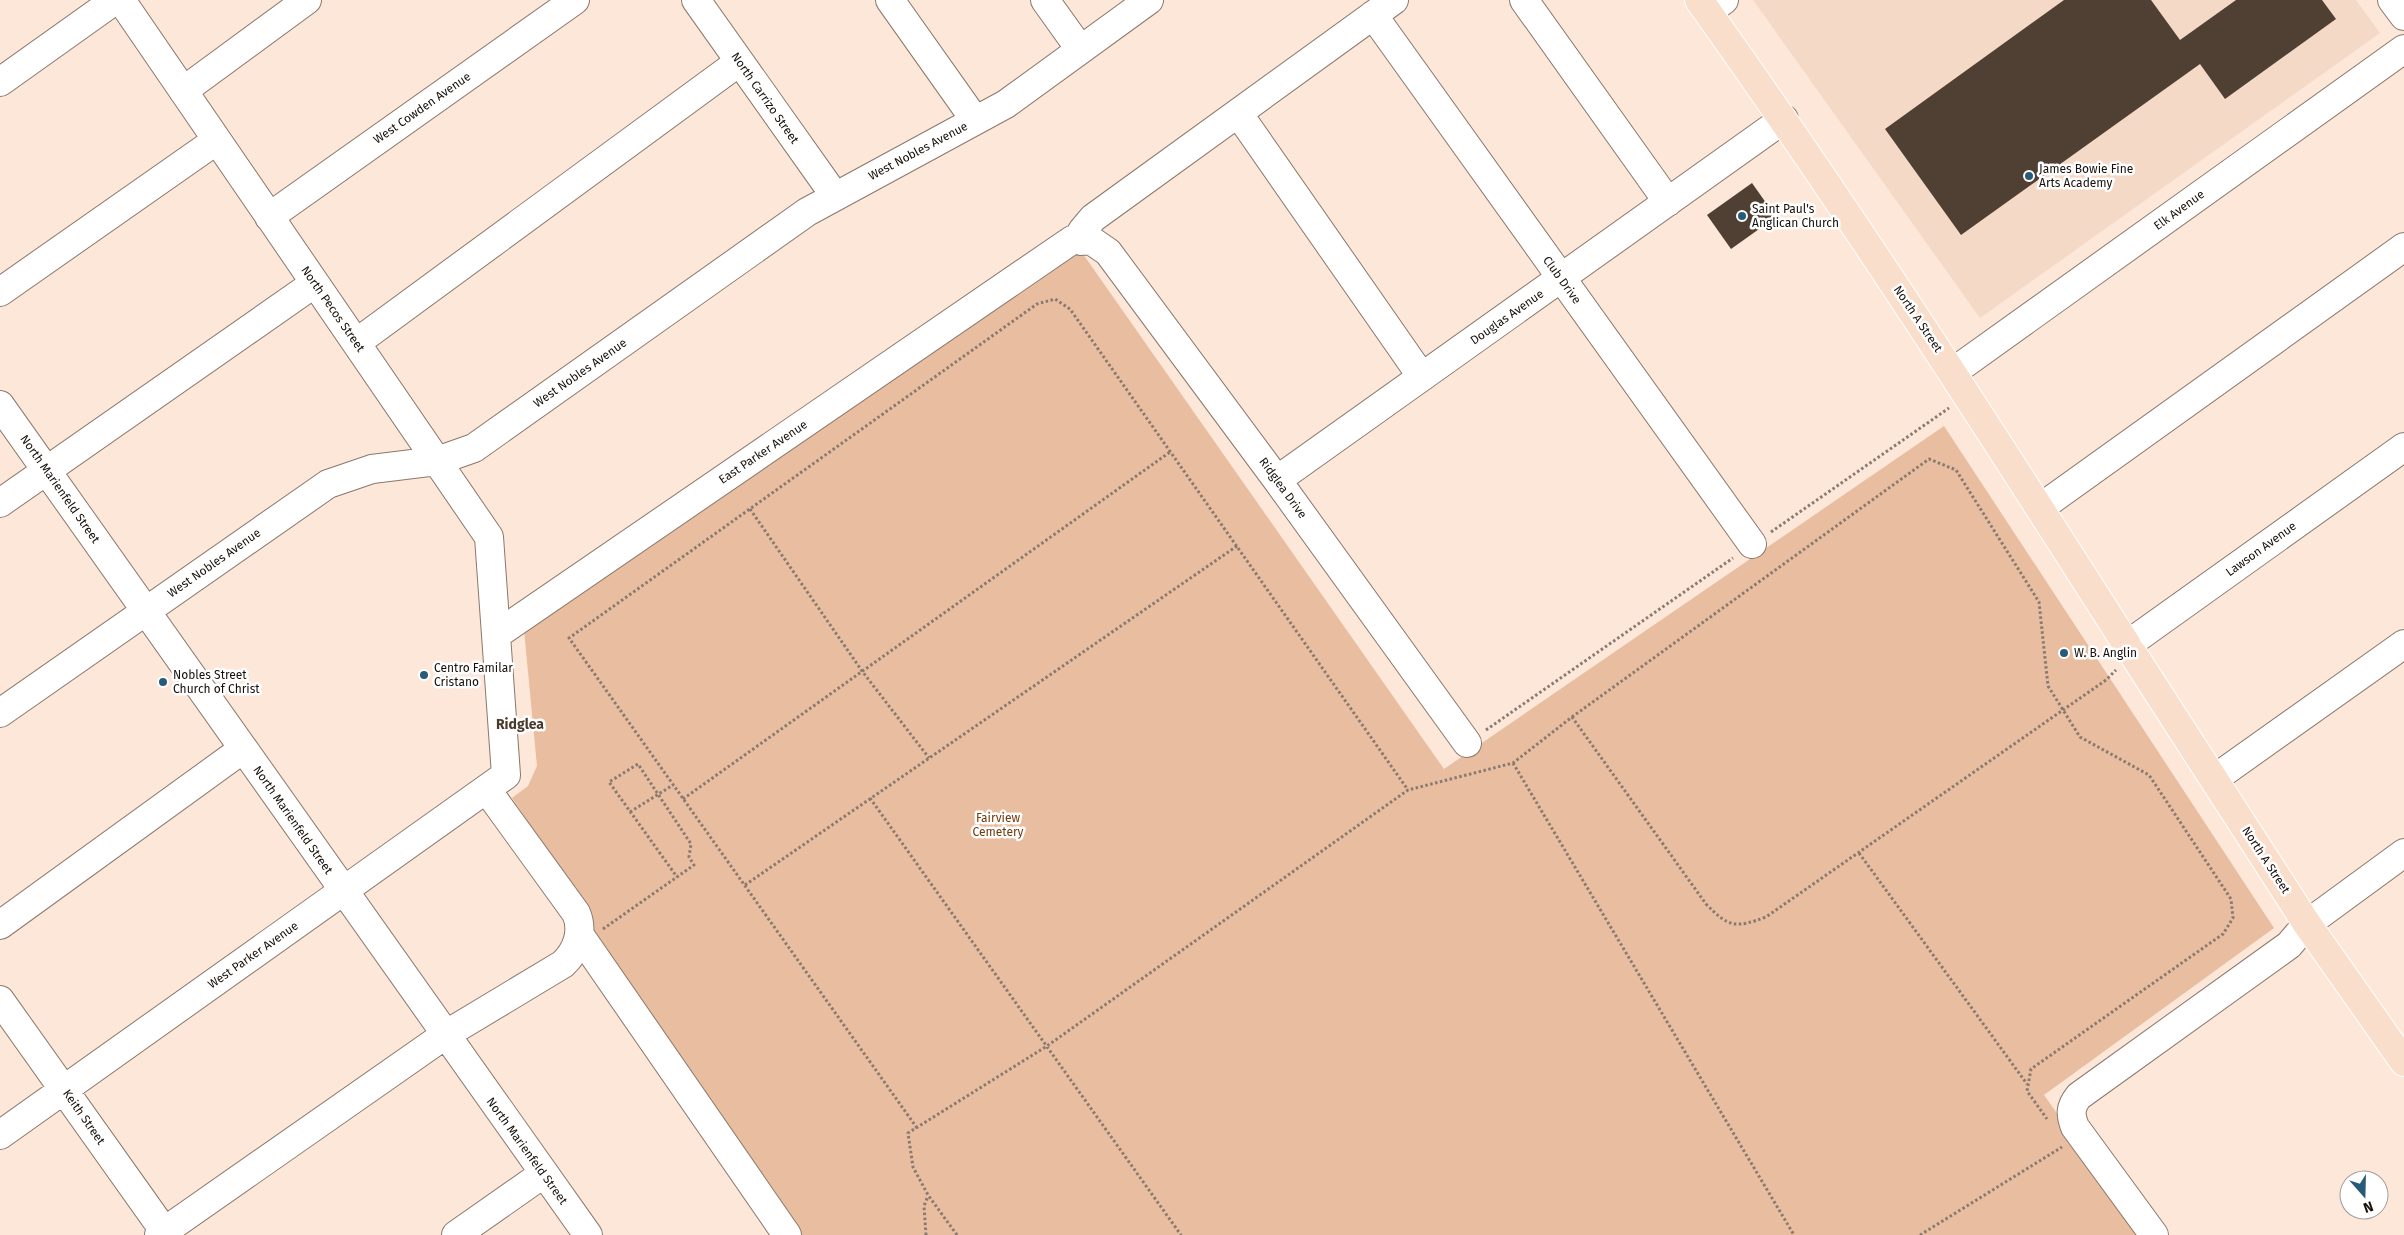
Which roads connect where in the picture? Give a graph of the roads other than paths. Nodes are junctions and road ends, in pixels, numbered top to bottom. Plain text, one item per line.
1 (114, 0) edge
2 (121, 0) edge
3 (307, 0) edge
4 (575, 0) edge
5 (696, 0) edge
6 (890, 0) edge
7 (1045, 0) edge
8 (1150, 0) edge
9 (1524, 0) edge
10 (2392, 0) edge
11 (1710, 4) edge
12 (1384, 8) edge
13 (2404, 16) edge
14 (1080, 49) junction
15 (2404, 49) edge
16 (740, 62) junction
17 (0, 82) edge
18 (184, 91) junction
19 (1238, 113) junction
20 (1784, 119) junction
21 (975, 120) junction
22 (217, 140) junction
23 (834, 196) junction
24 (1668, 202) junction
25 (269, 216) junction
26 (1086, 241) junction
27 (2404, 247) edge
28 (1560, 279) junction
29 (315, 283) junction
30 (0, 292) edge
31 (356, 343) junction
32 (1953, 372) junction
33 (1422, 377) junction
34 (0, 405) edge
35 (2404, 447) edge
36 (437, 461) junction
37 (46, 470) junction
38 (1277, 480) junction
39 (0, 503) edge
40 (2040, 508) junction
41 (1752, 544) road end
42 (145, 610) junction
43 (496, 635) junction
44 (2404, 644) edge
45 (2130, 649) junction
46 (0, 713) edge
47 (1467, 743) road end
48 (244, 750) junction
49 (2214, 779) junction
50 (497, 782) junction
51 (2404, 853) edge
52 (344, 891) junction
53 (2307, 924) junction
54 (0, 925) edge
55 (589, 933) junction
56 (0, 1000) edge
57 (445, 1035) junction
58 (2404, 1062) edge
59 (64, 1089) junction
60 (0, 1135) edge
61 (543, 1174) junction
62 (163, 1234) edge
63 (456, 1235) edge
64 (588, 1235) edge
65 (787, 1235) edge
66 (2154, 1235) edge

1 - 17 street
2 - 18 street, North Pecos Street
3 - 18 street
4 - 25 street, West Cowden Avenue
5 - 16 street, North Carrizo Street
6 - 21 street
7 - 14 street
8 - 14 street, West Nobles Avenue
9 - 24 street
10 - 13 street
11 - 20 main road, North A Street
12 - 19 street
12 - 28 street, Club Drive
14 - 21 street, West Nobles Avenue
15 - 32 street, Elk Avenue
16 - 23 street, North Carrizo Street
16 - 31 street
18 - 22 street, North Pecos Street
19 - 26 street
19 - 33 street
20 - 24 street, Douglas Avenue
20 - 32 main road, North A Street
21 - 23 street, West Nobles Avenue
22 - 25 street, North Pecos Street
22 - 30 street
23 - 36 street, West Nobles Avenue
24 - 28 street, Douglas Avenue
25 - 29 street, North Pecos Street
26 - 38 street, Ridglea Drive
26 - 43 street, East Parker Avenue
27 - 40 street
28 - 33 street, Douglas Avenue
28 - 41 street, Club Drive
29 - 31 street, North Pecos Street
29 - 37 street
31 - 36 street, North Pecos Street
32 - 40 main road, North A Street
33 - 38 street, Douglas Avenue
34 - 37 street, North Marienfeld Street
35 - 45 street, Lawson Avenue
36 - 42 street, West Nobles Avenue
36 - 43 street, North Pecos Street
37 - 39 street
37 - 42 street, North Marienfeld Street
38 - 47 street, Ridglea Drive
40 - 45 main road, North A Street
42 - 46 street, West Nobles Avenue
42 - 48 street, North Marienfeld Street
43 - 50 street
44 - 49 street
45 - 49 main road, North A Street
48 - 52 street, North Marienfeld Street
48 - 54 street
49 - 53 main road, North A Street
50 - 52 street, West Parker Avenue
50 - 55 street
51 - 53 street
52 - 57 street, North Marienfeld Street
52 - 59 street, West Parker Avenue
53 - 58 main road, North A Street
53 - 66 street
55 - 57 street
55 - 65 street
56 - 59 street, Keith Street
57 - 61 street, North Marienfeld Street
57 - 62 street
59 - 60 street, West Parker Avenue
59 - 62 street, Keith Street
61 - 63 street
61 - 64 street, North Marienfeld Street

